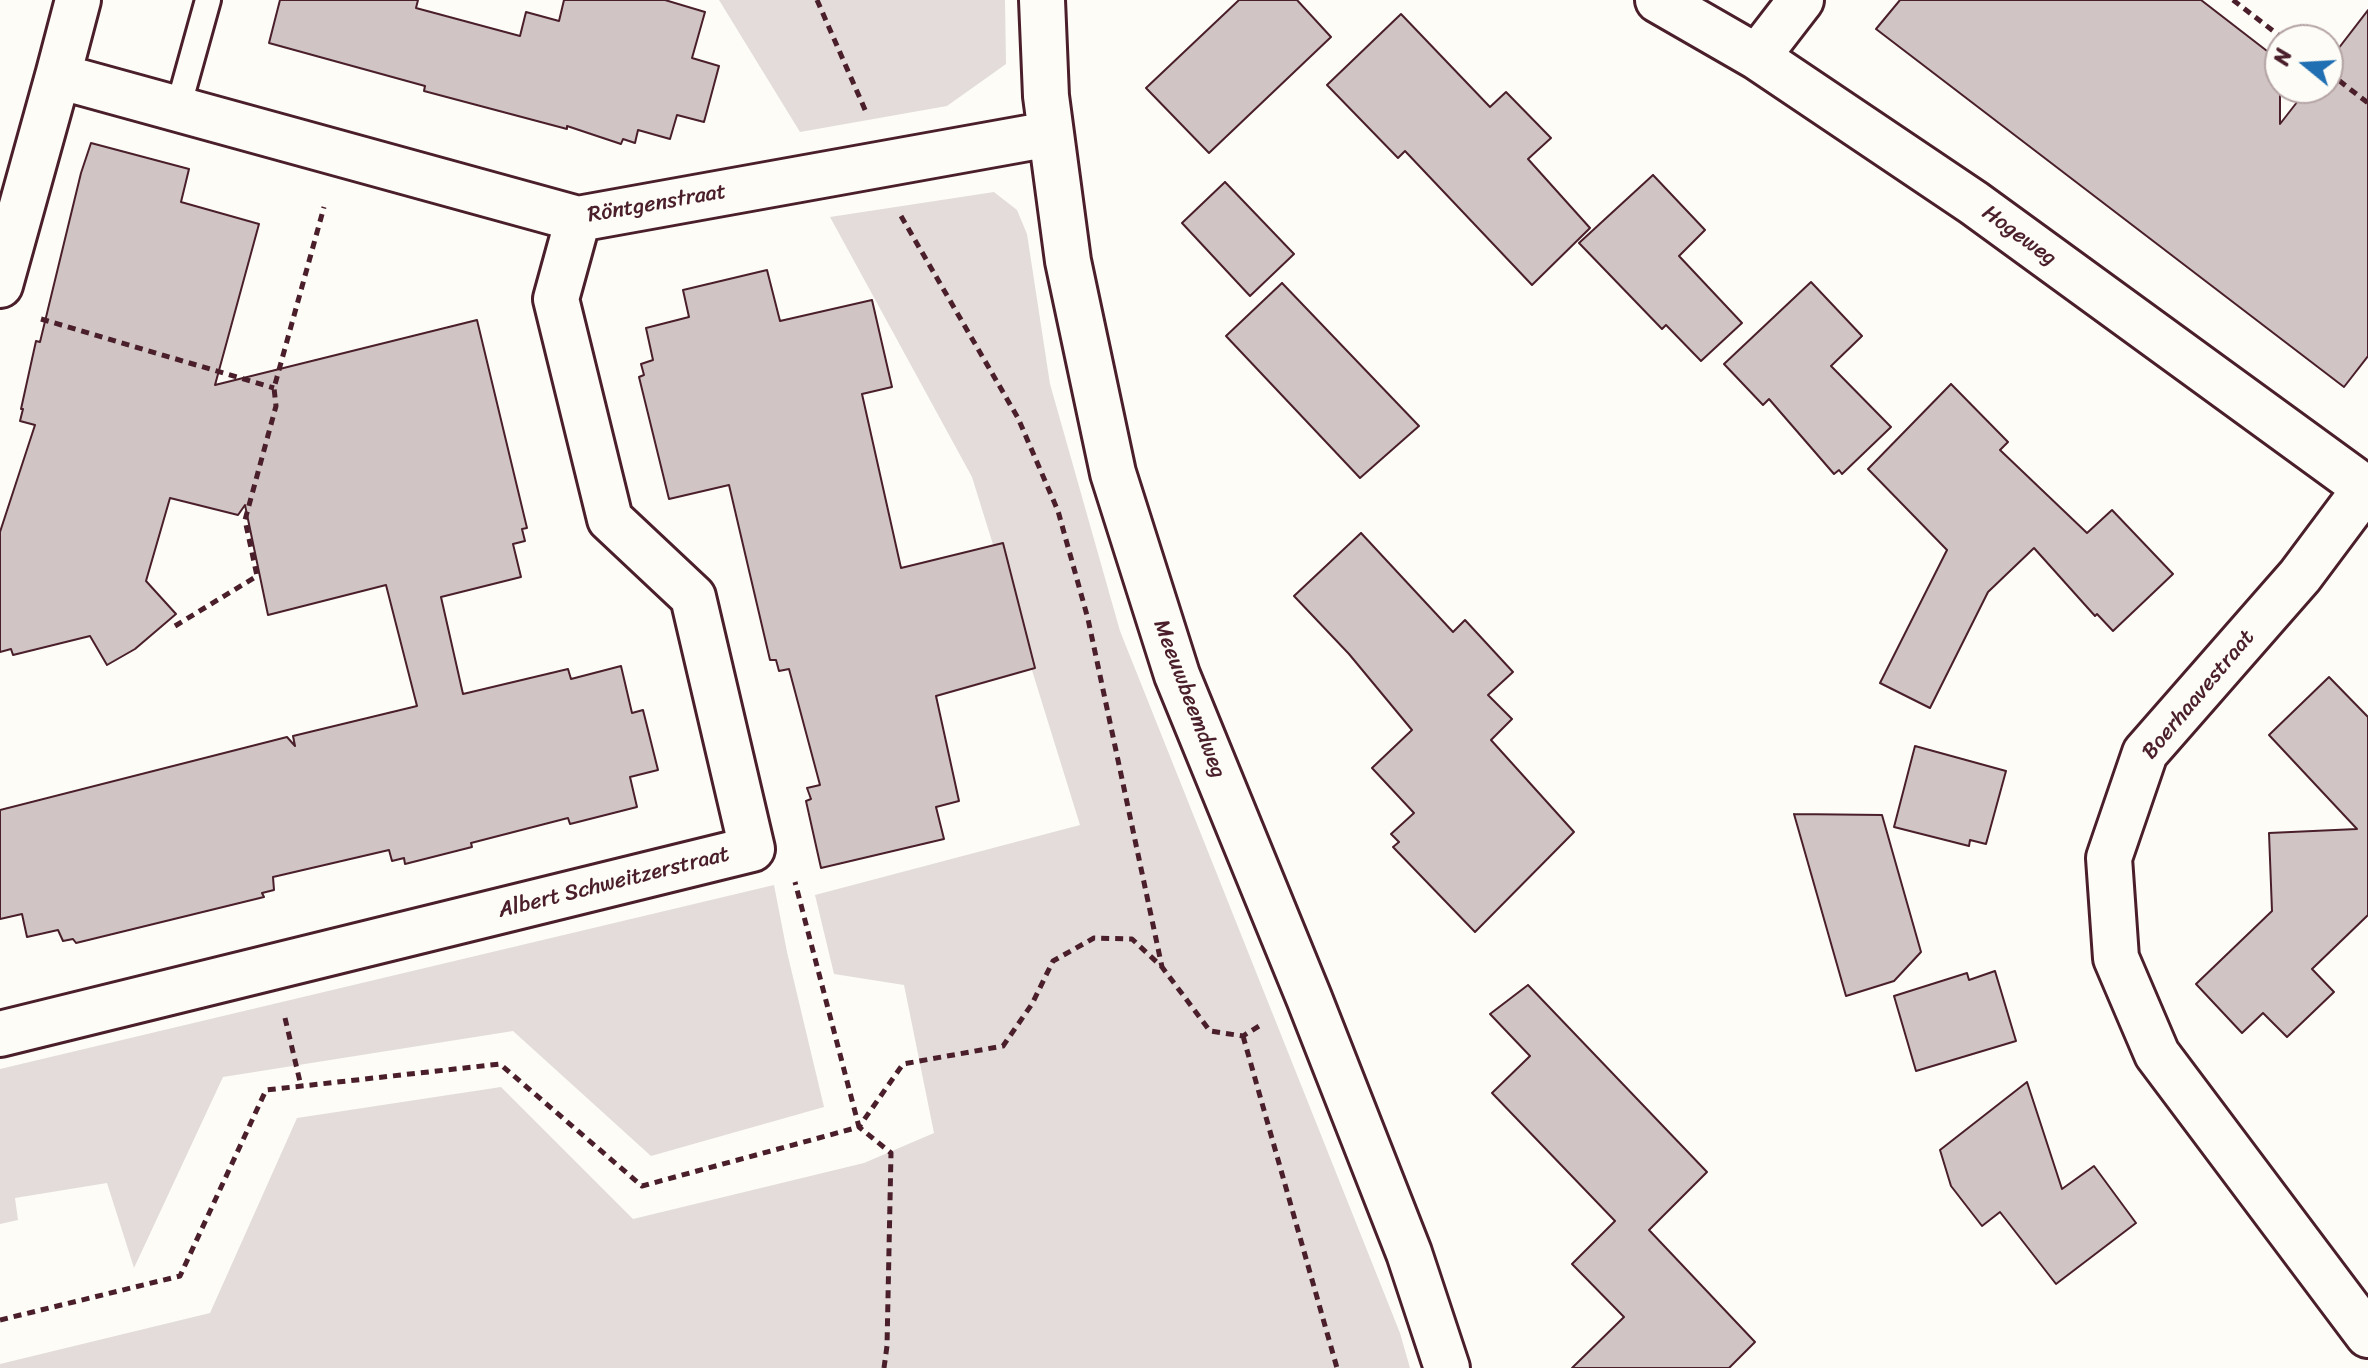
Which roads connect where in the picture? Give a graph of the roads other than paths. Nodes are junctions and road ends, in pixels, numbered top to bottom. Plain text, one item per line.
1 (78, 0) edge
2 (208, 0) edge
3 (1042, 0) edge
4 (1658, 0) edge
5 (1801, 0) edge
6 (1757, 57) junction
7 (58, 76) junction
8 (178, 108) junction
9 (1050, 134) junction
10 (578, 219) junction
11 (0, 285) edge
12 (2367, 488) edge
13 (0, 1034) edge
14 (2368, 1335) edge
15 (1447, 1368) edge

1 - 7 street
2 - 8 lane
3 - 9 street, Meeuwbeemdweg
4 - 6 street, Hogeweg
5 - 6 street
6 - 12 street, Hogeweg
7 - 8 street, Röntgenstraat
7 - 11 street
8 - 10 street, Röntgenstraat
9 - 10 street, Röntgenstraat
9 - 15 street, Meeuwbeemdweg
10 - 13 street, Albert Schweitzerstraat
12 - 14 street, Boerhaavestraat

